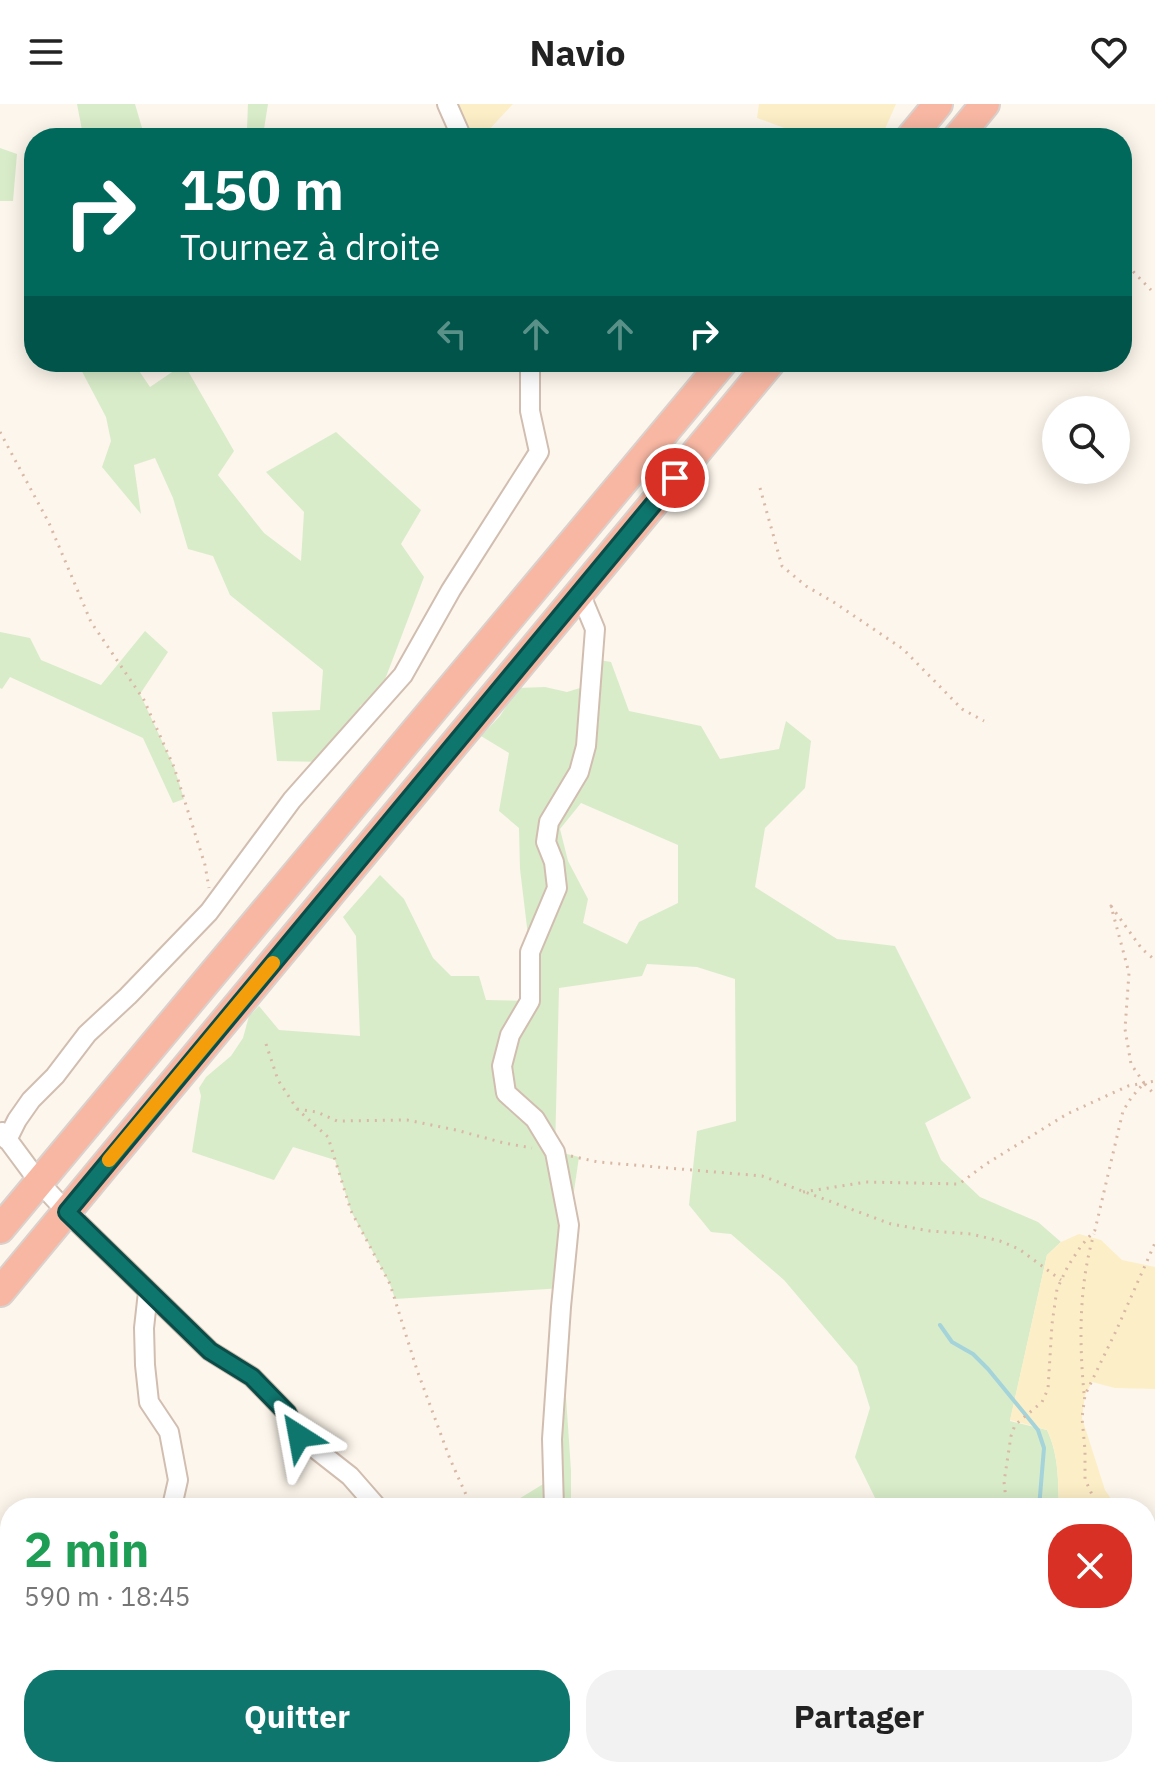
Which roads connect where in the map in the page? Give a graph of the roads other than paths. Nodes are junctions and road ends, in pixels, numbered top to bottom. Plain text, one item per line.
1 (447, 104) edge
2 (938, 104) edge
3 (985, 104) edge
4 (458, 128) edge
5 (918, 128) edge
6 (965, 128) edge
7 (530, 372) edge
8 (715, 372) edge
9 (763, 372) edge
10 (580, 593) junction
11 (4, 1135) edge
12 (39, 1182) junction
13 (67, 1212) junction
14 (0, 1229) edge
15 (0, 1292) edge
16 (148, 1292) junction
17 (174, 1498) edge
18 (369, 1498) edge
19 (554, 1498) edge

1 - 4 street
2 - 5 highway
3 - 6 highway
7 - 11 street
8 - 12 highway
9 - 10 highway
10 - 13 highway
10 - 19 street
11 - 12 street
12 - 13 street
12 - 14 highway
13 - 15 highway
13 - 16 street
16 - 17 street
16 - 18 street

